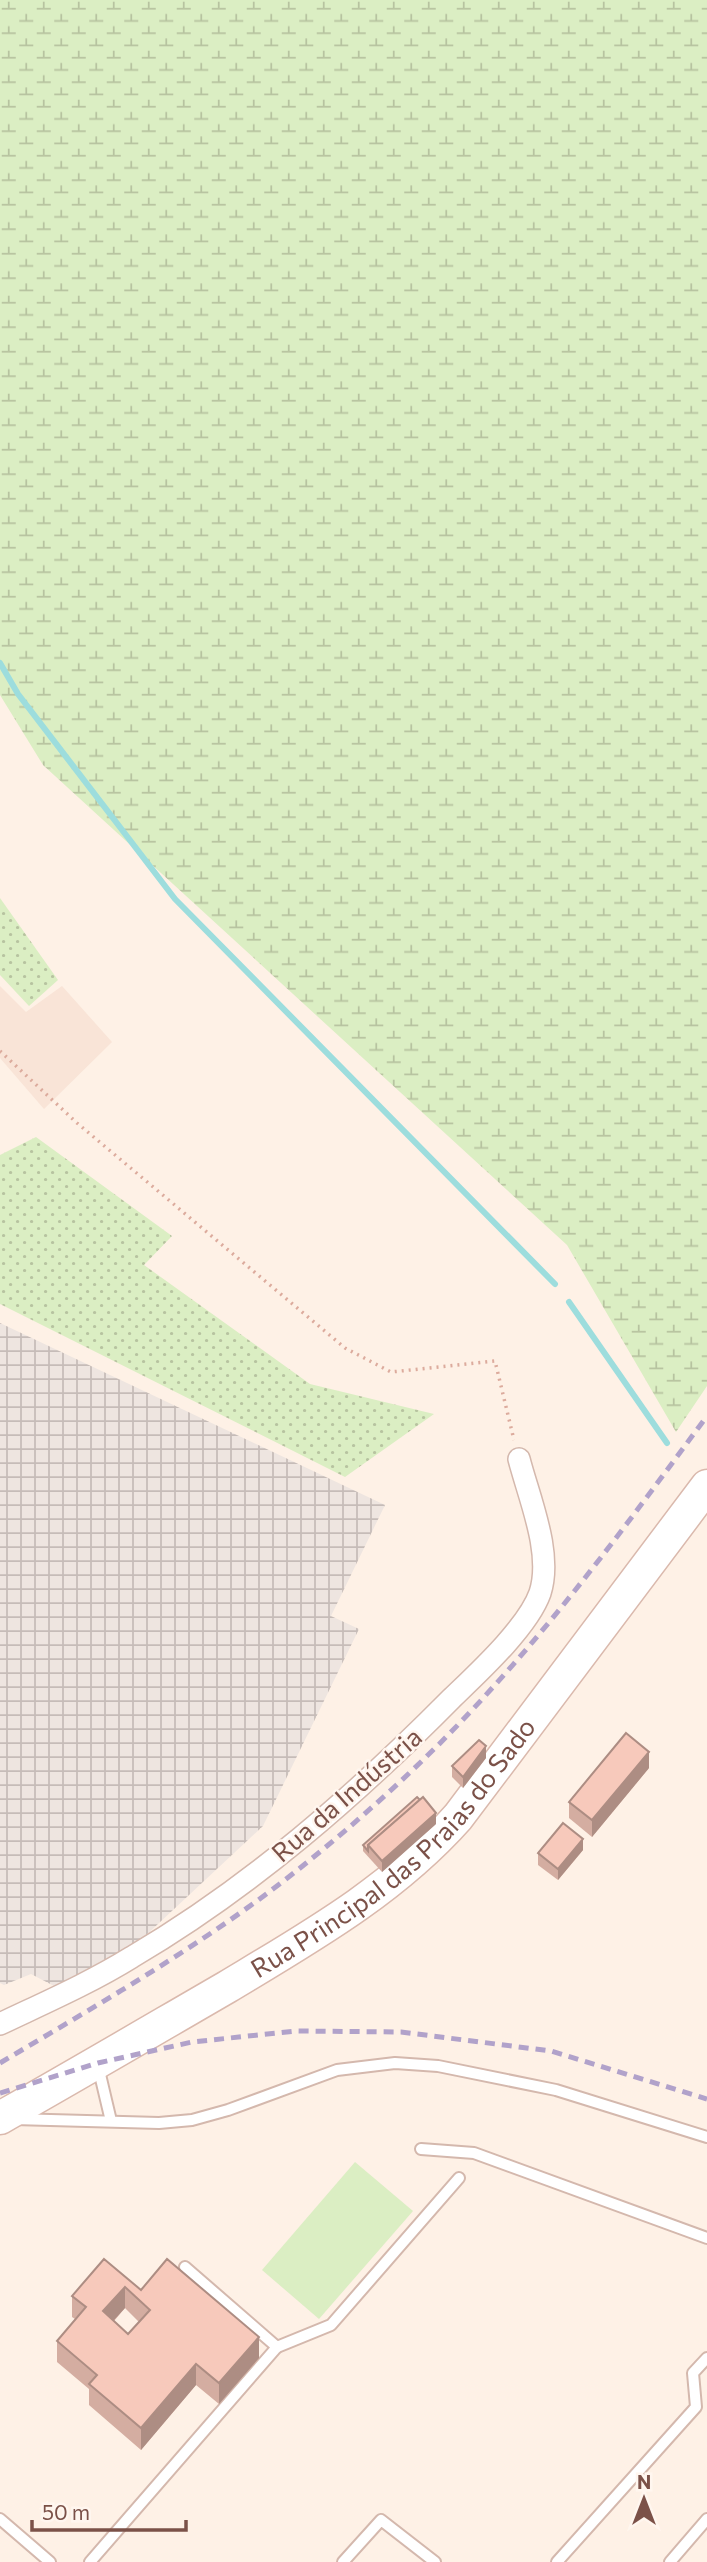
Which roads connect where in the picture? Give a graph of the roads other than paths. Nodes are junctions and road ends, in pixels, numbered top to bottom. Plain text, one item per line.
1 (519, 1459) road end
2 (707, 1486) edge
3 (0, 2024) edge
4 (98, 2063) junction
5 (0, 2119) edge
6 (111, 2121) junction
7 (707, 2137) edge
8 (421, 2149) dead end
9 (459, 2178) dead end
10 (707, 2238) edge
11 (185, 2267) dead end
12 (277, 2347) junction
13 (707, 2358) edge
14 (0, 2519) edge
15 (707, 2519) edge
16 (50, 2562) edge
17 (90, 2562) edge
18 (343, 2562) edge
19 (435, 2562) edge
20 (557, 2562) edge
21 (670, 2562) edge

1 - 3 street, Rua da Indústria
2 - 4 street, Rua Principal das Praias do Sado
4 - 5 street, Rua Principal das Praias do Sado
4 - 6 lane
5 - 6 lane
6 - 7 lane
8 - 10 lane
9 - 12 lane
11 - 12 lane
12 - 17 lane
13 - 20 lane
14 - 16 lane
15 - 21 lane
18 - 19 lane

